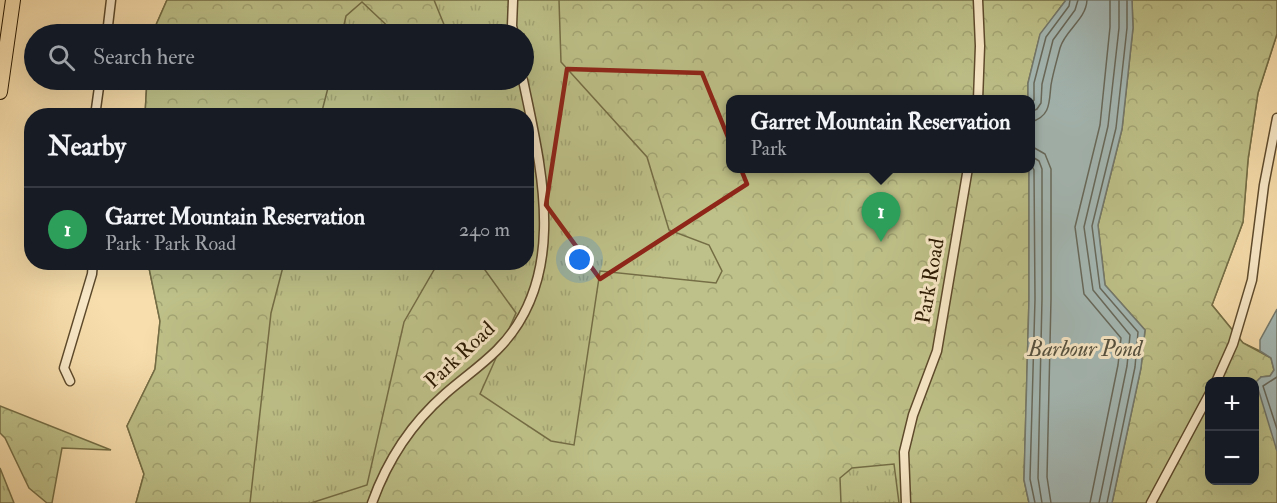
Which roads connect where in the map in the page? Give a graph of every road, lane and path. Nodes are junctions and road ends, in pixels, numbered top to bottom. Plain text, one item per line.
1 (111, 0) edge
2 (513, 0) edge
3 (978, 0) edge
4 (8, 6) edge
5 (108, 24) edge
6 (512, 24) edge
7 (99, 90) edge
8 (525, 90) edge
9 (0, 92) edge
10 (978, 95) edge
11 (97, 108) edge
12 (529, 108) edge
13 (1277, 118) edge
14 (534, 133) edge
15 (1275, 134) edge
16 (967, 173) edge
17 (92, 270) edge
18 (1218, 377) edge
19 (70, 381) dead end
20 (1205, 400) edge
21 (372, 503) edge
22 (906, 503) edge
23 (1150, 503) edge

1 - 5 street
2 - 6 street
3 - 10 street
4 - 9 main road
7 - 11 street
8 - 12 street, Park Road
13 - 15 street
14 - 21 street, Park Road
15 - 18 street
16 - 22 street, Park Road
17 - 19 street
20 - 23 street

